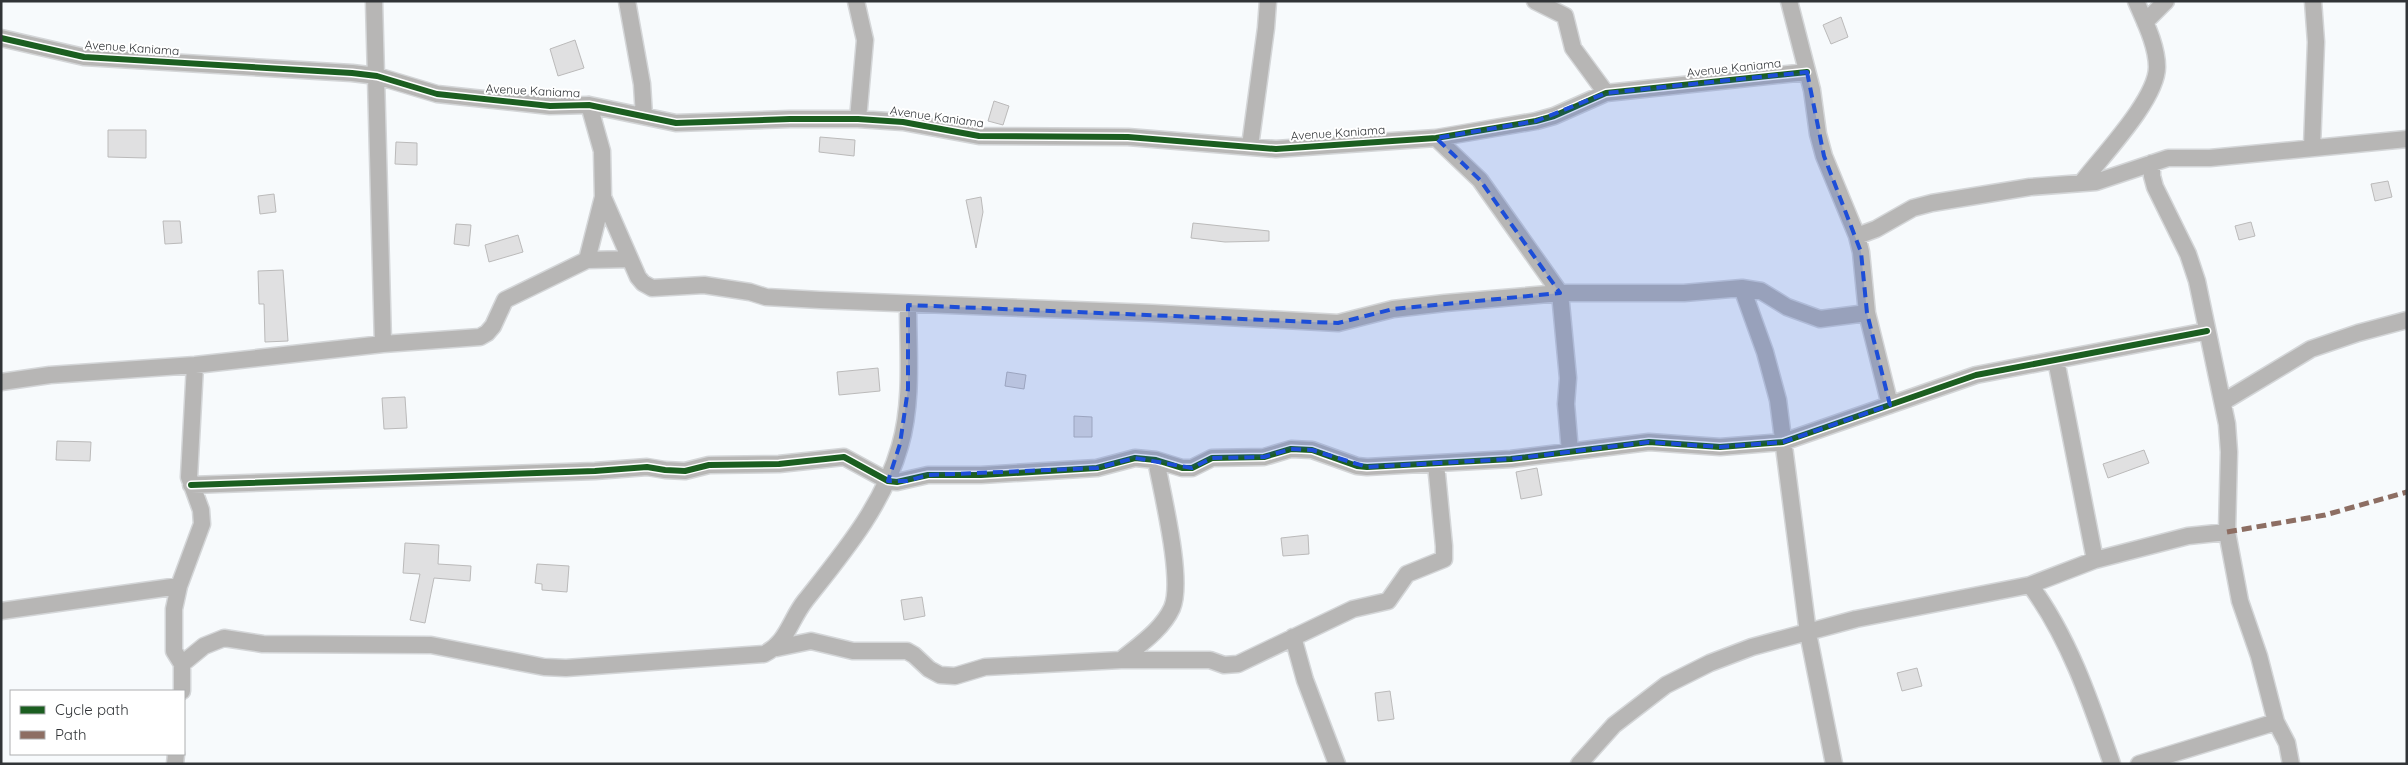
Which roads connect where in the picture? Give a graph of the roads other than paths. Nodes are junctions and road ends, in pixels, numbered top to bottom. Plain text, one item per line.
1 (374, 1) edge
2 (627, 1) edge
3 (856, 1) edge
4 (1268, 1) edge
5 (1535, 1) edge
6 (1789, 1) edge
7 (2136, 1) edge
8 (2166, 1) edge
9 (2313, 1) edge
10 (2145, 22) junction
11 (1, 38) edge
12 (1807, 72) junction
13 (377, 76) junction
14 (1606, 93) junction
15 (589, 105) junction
16 (644, 116) junction
17 (858, 119) junction
18 (1436, 138) junction
19 (2407, 139) edge
20 (1250, 146) junction
21 (2312, 147) junction
22 (2152, 164) junction
23 (2083, 182) junction
24 (603, 197) junction
25 (1857, 236) junction
26 (630, 259) junction
27 (587, 260) junction
28 (1742, 288) junction
29 (1560, 293) junction
30 (908, 305) junction
31 (1867, 313) junction
32 (2407, 320) edge
33 (2207, 331) junction
34 (383, 344) junction
35 (2056, 360) junction
36 (196, 365) junction
37 (1, 382) edge
38 (2223, 402) junction
39 (1890, 405) junction
40 (1783, 442) junction
41 (1570, 452) junction
42 (1156, 460) junction
43 (1436, 464) junction
44 (888, 481) junction
45 (191, 485) junction
46 (2227, 532) junction
47 (2095, 560) junction
48 (2030, 585) junction
49 (179, 586) junction
50 (1, 611) edge
51 (1808, 633) junction
52 (1293, 637) junction
53 (777, 648) junction
54 (1121, 660) junction
55 (182, 664) junction
56 (182, 690) edge
57 (2276, 722) junction
58 (1582, 763) edge
59 (1337, 764) edge
60 (1834, 764) edge
61 (2112, 764) edge
62 (2139, 764) edge
63 (2291, 764) edge

1 - 13 street
2 - 16 street
3 - 17 street
4 - 20 street
5 - 14 street
6 - 12 street
7 - 10 street
8 - 10 street
9 - 21 street
10 - 23 street
11 - 13 street, Avenue Kaniama
12 - 14 street, Avenue Kaniama
12 - 25 street
13 - 15 street, Avenue Kaniama
13 - 34 street
14 - 18 street, Avenue Kaniama
15 - 16 street, Avenue Kaniama
15 - 24 street
16 - 17 street, Avenue Kaniama
17 - 20 street, Avenue Kaniama
18 - 20 street, Avenue Kaniama
18 - 29 street
19 - 21 street
21 - 22 street
22 - 23 street
22 - 33 street
23 - 25 street
24 - 26 street
24 - 27 street
25 - 31 street
26 - 27 street
26 - 30 street
27 - 34 street
28 - 29 street
28 - 31 street
28 - 40 street
29 - 30 street
29 - 41 street
30 - 44 street
31 - 39 street
32 - 38 street
33 - 35 street
33 - 38 street
34 - 36 street
35 - 39 street
35 - 47 street
36 - 37 street
36 - 45 street
38 - 46 street
39 - 40 street
40 - 41 street
40 - 51 street
41 - 43 street
42 - 43 street
42 - 44 street
42 - 54 street
43 - 52 street
44 - 45 street
44 - 53 street
45 - 49 street
46 - 47 street
46 - 57 street
47 - 48 street
48 - 51 street
48 - 61 street
49 - 50 street
49 - 55 street
51 - 58 street
51 - 60 street
52 - 54 street
52 - 59 street
53 - 54 street
53 - 55 street
55 - 56 street
57 - 62 street
57 - 63 street

